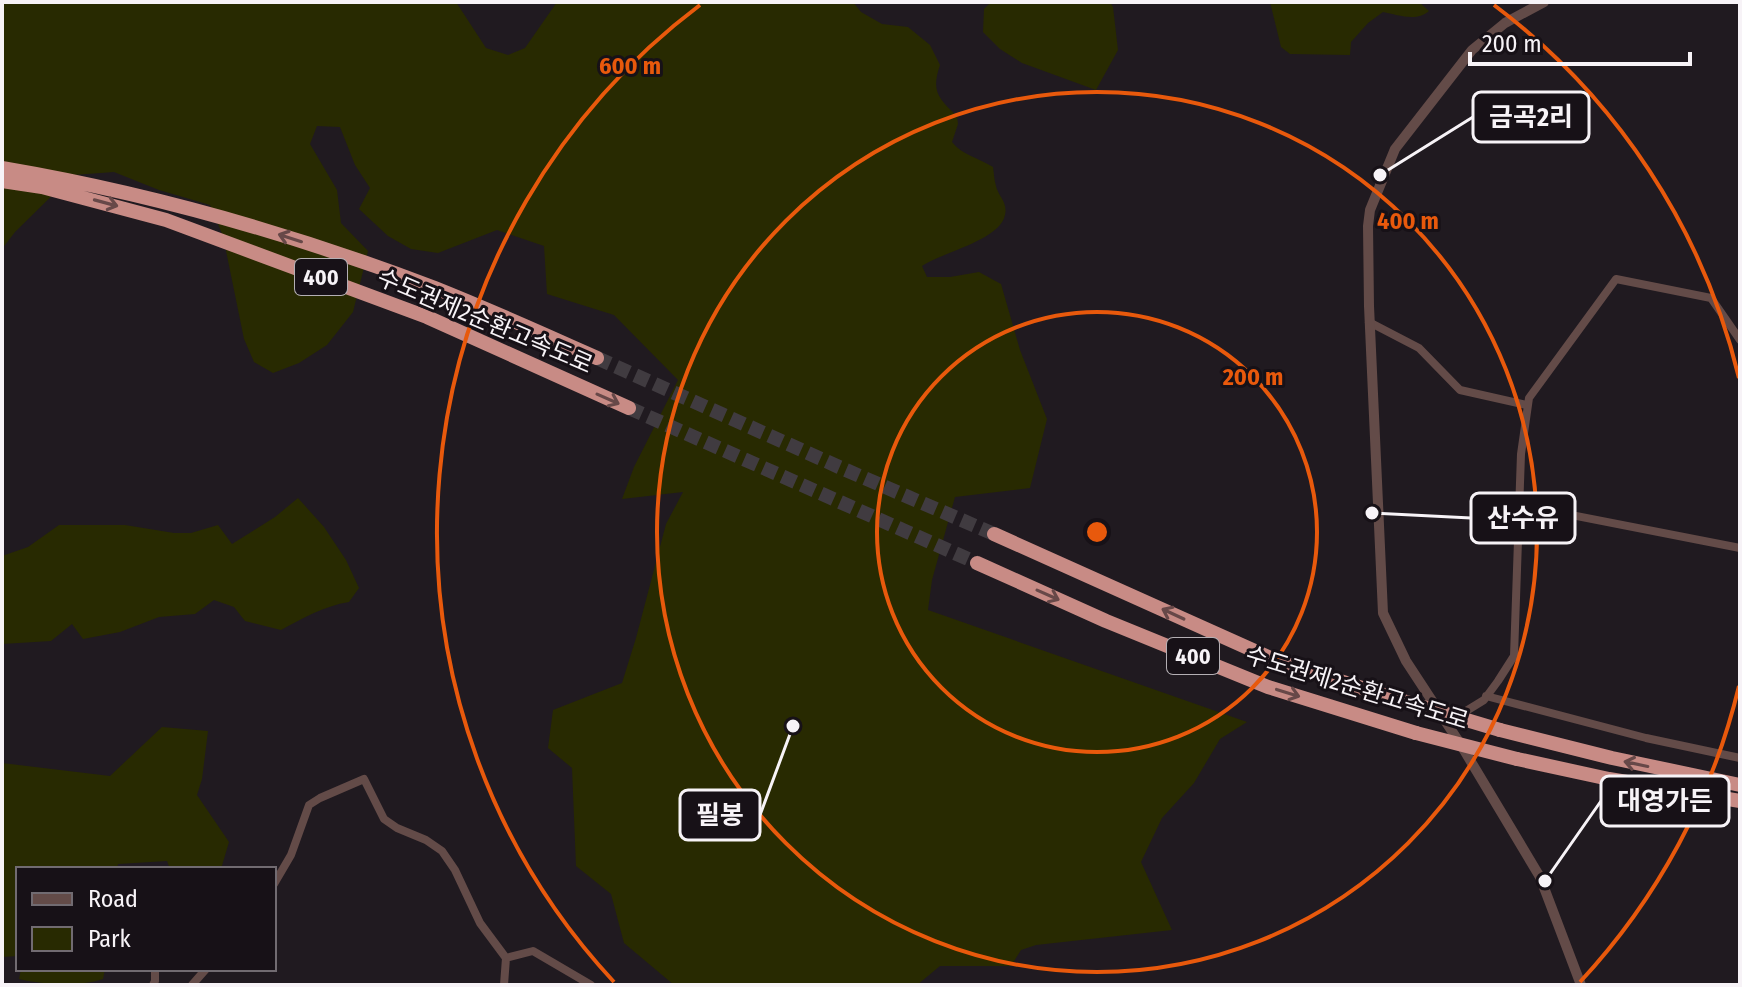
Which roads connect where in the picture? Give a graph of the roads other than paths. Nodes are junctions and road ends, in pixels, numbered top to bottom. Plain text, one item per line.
1 (1544, 2) edge
2 (2, 168) edge
3 (2, 181) edge
4 (1369, 322) junction
5 (1740, 340) edge
6 (597, 358) tunnel mouth
7 (1527, 405) junction
8 (629, 408) tunnel mouth
9 (1520, 505) junction
10 (994, 534) tunnel mouth
11 (1740, 548) edge
12 (977, 563) tunnel mouth
13 (1486, 696) junction
14 (1448, 723) junction
15 (1740, 758) edge
16 (1740, 785) edge
17 (1740, 801) edge
18 (276, 881) edge
19 (506, 958) junction
20 (504, 985) edge
21 (591, 985) edge
22 (1581, 985) edge

1 - 4 street
6 -> 2 highway, 수도권제2순환고속도로 / 400
3 -> 8 highway, 수도권제2순환고속도로 / 400
4 - 7 street
4 - 14 street
5 - 7 street
7 - 9 street
9 - 11 street
9 - 13 street
16 -> 10 highway, 수도권제2순환고속도로 / 400, bridge
12 -> 17 highway, 수도권제2순환고속도로 / 400, bridge
13 - 14 street
13 - 15 street
14 - 22 street
18 - 19 street
19 - 20 street
19 - 21 street

